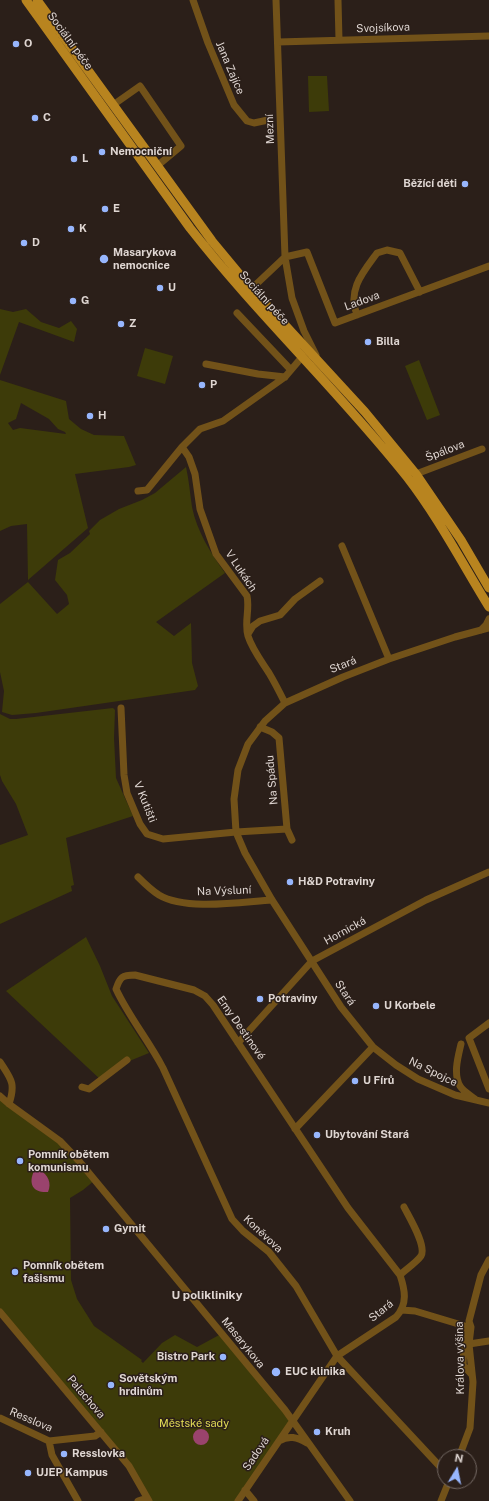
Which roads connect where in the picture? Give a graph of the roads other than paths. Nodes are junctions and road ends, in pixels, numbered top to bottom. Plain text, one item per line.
1 (26, 0) edge
2 (37, 0) edge
3 (193, 0) edge
4 (276, 0) edge
5 (338, 0) edge
6 (489, 36) edge
7 (339, 40) junction
8 (278, 42) junction
9 (113, 105) junction
10 (268, 120) dead end
11 (156, 166) junction
12 (285, 257) junction
13 (489, 266) edge
14 (248, 292) junction
15 (420, 292) junction
16 (237, 313) dead end
17 (357, 314) junction
18 (302, 357) junction
19 (319, 362) junction
20 (206, 364) dead end
21 (291, 370) junction
22 (285, 377) junction
23 (182, 447) junction
24 (482, 449) dead end
25 (416, 474) junction
26 (138, 491) dead end
27 (342, 546) dead end
28 (320, 581) dead end
29 (489, 588) edge
30 (489, 607) edge
31 (489, 619) edge
32 (480, 630) junction
33 (489, 630) edge
34 (248, 634) junction
35 (389, 659) junction
36 (286, 703) junction
37 (121, 708) dead end
38 (260, 727) junction
39 (287, 830) junction
40 (236, 832) junction
41 (292, 840) dead end
42 (489, 872) edge
43 (138, 877) dead end
44 (272, 900) junction
45 (312, 962) junction
46 (119, 980) joint
47 (489, 1024) edge
48 (238, 1043) junction
49 (461, 1044) dead end
50 (373, 1047) junction
51 (127, 1060) dead end
52 (0, 1062) edge
53 (82, 1087) dead end
54 (489, 1089) edge
55 (0, 1096) edge
56 (475, 1100) junction
57 (489, 1103) edge
58 (9, 1104) junction
59 (295, 1129) junction
60 (404, 1207) dead end
61 (489, 1260) edge
62 (400, 1275) junction
63 (402, 1310) junction
64 (0, 1312) edge
65 (489, 1341) edge
66 (469, 1344) junction
67 (337, 1356) junction
68 (472, 1374) junction
69 (0, 1418) edge
70 (292, 1420) junction
71 (101, 1432) junction
72 (49, 1441) junction
73 (278, 1442) junction
74 (310, 1445) junction
75 (461, 1449) edge
76 (437, 1463) edge
77 (446, 1489) edge
78 (245, 1490) junction
79 (148, 1499) edge
80 (78, 1501) edge
81 (138, 1501) edge
82 (238, 1501) edge
83 (254, 1501) edge
84 (349, 1501) edge
85 (441, 1501) edge

1 - 14 main road, Sociální péče
2 - 9 main road, Sociální péče
3 - 10 street, Jana Zajíce
4 - 8 street, Mezní
5 - 7 street
6 - 7 street, Svojsíkova
7 - 8 street, Svojsíkova
8 - 12 street, Mezní
9 - 11 main road, Sociální péče
9 - 11 street
11 - 14 main road, Sociální péče
12 - 14 street
12 - 17 street, Ladova
12 - 19 street, Mezní
13 - 15 street, Ladova
14 - 18 main road, Sociální péče
14 - 19 main road, Sociální péče
15 - 17 street, Ladova
15 - 17 street
16 - 21 street
18 - 21 street
18 - 30 main road, Sociální péče
19 - 25 main road, Sociální péče
20 - 22 street
21 - 22 street
22 - 23 street
23 - 26 street
23 - 34 street, V Lukách
24 - 25 street, Špálova
25 - 29 main road, Sociální péče
27 - 35 street
28 - 34 street
31 - 32 street
32 - 33 street, Stará
32 - 35 street, Stará
34 - 36 street, V Lukách
35 - 36 street, Stará
36 - 38 street, Stará
37 - 40 street, V Kutišti
38 - 39 street, Na Spádu
38 - 40 street, Stará
39 - 40 street, V Kutišti
39 - 41 street, Na Spádu
40 - 44 street, Stará
42 - 45 street, Hornická
43 - 44 street, Na Výsluní
44 - 45 street, Stará
45 - 48 street, Hornická
45 - 50 street, Stará
46 - 48 street, Emy Destinové
46 - 67 street, Koněvova
47 - 54 street
48 - 59 street, Emy Destinové
49 - 56 street
50 - 56 street, Na Spojce
50 - 59 street
51 - 53 street
52 - 58 street
55 - 58 street, Masarykova
56 - 57 street, Na Spojce
58 - 70 street, Masarykova
59 - 62 street, Stará
60 - 62 street
61 - 66 street, Králova výšina
62 - 63 street, Stará
63 - 67 street, Stará
63 - 68 street
64 - 71 street, Palachova
65 - 66 street
66 - 68 street, Králova výšina
67 - 70 street, Stará
67 - 76 street, Koněvova
68 - 75 street, Králova výšina
69 - 72 street, Resslova
70 - 73 street, Sadová
70 - 74 street, Masarykova
71 - 72 street, Resslova
71 - 79 street, Palachova
72 - 80 street
73 - 74 street
73 - 78 street, Sadová
74 - 84 street, Masarykova
77 - 85 street
78 - 82 street, Sadová
78 - 83 street
79 - 81 street

